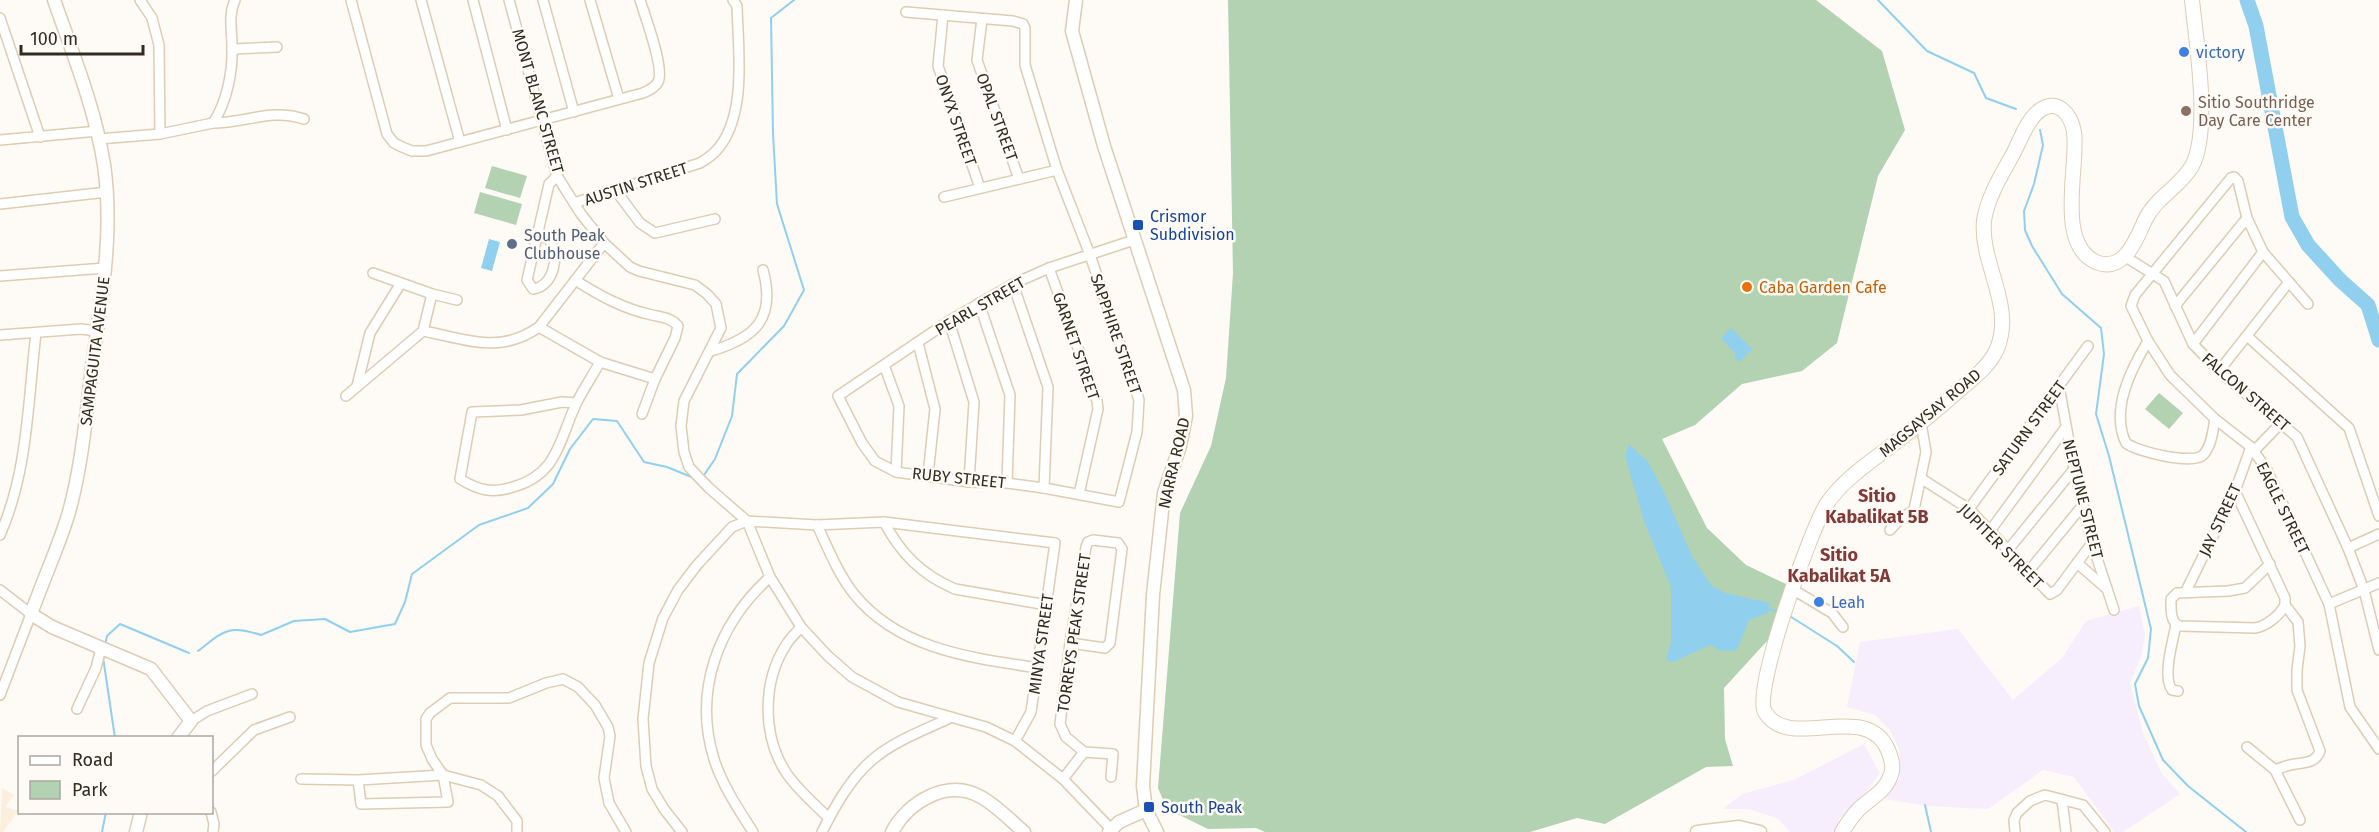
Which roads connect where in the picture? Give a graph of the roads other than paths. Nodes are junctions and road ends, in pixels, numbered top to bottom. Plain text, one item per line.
1 (54, 0) edge
2 (140, 0) edge
3 (235, 0) edge
4 (351, 0) edge
5 (421, 0) edge
6 (473, 0) edge
7 (509, 0) edge
8 (543, 0) edge
9 (590, 0) edge
10 (640, 0) edge
11 (1076, 0) edge
12 (2192, 0) edge
13 (738, 2) edge
14 (906, 12) dead end
15 (943, 15) junction
16 (0, 18) edge
17 (982, 19) junction
18 (277, 47) dead end
19 (232, 49) junction
20 (619, 99) junction
21 (574, 112) junction
22 (304, 119) dead end
23 (543, 120) junction
24 (213, 123) junction
25 (507, 130) junction
26 (160, 134) junction
27 (98, 135) junction
28 (40, 137) junction
29 (0, 140) edge
30 (460, 142) junction
31 (1057, 170) junction
32 (557, 176) junction
33 (1019, 179) junction
34 (980, 188) junction
35 (616, 190) junction
36 (107, 192) junction
37 (944, 197) dead end
38 (574, 203) junction
39 (0, 204) edge
40 (2247, 218) junction
41 (715, 219) dead end
42 (538, 237) junction
43 (1134, 240) junction
44 (604, 243) junction
45 (2263, 252) junction
46 (1090, 255) junction
47 (2124, 256) junction
48 (105, 268) junction
49 (1049, 268) junction
50 (762, 270) dead end
51 (373, 273) dead end
52 (2153, 273) junction
53 (0, 276) edge
54 (576, 280) junction
55 (2289, 282) junction
56 (400, 283) junction
57 (1013, 284) junction
58 (432, 294) junction
59 (457, 300) dead end
60 (979, 303) junction
61 (2308, 304) dead end
62 (2175, 306) junction
63 (950, 321) junction
64 (540, 327) junction
65 (97, 331) junction
66 (423, 331) junction
67 (36, 333) junction
68 (0, 334) edge
69 (2247, 336) junction
70 (2148, 341) junction
71 (918, 343) junction
72 (2193, 344) junction
73 (2088, 346) dead end
74 (711, 351) junction
75 (600, 362) junction
76 (884, 365) junction
77 (2219, 371) junction
78 (655, 379) junction
79 (357, 386) junction
80 (2059, 386) junction
81 (346, 396) dead end
82 (838, 396) joint
83 (576, 403) junction
84 (642, 414) dead end
85 (2215, 418) junction
86 (1921, 423) junction
87 (2281, 423) junction
88 (2066, 427) junction
89 (2252, 449) junction
90 (2074, 469) junction
91 (896, 472) junction
92 (928, 475) junction
93 (1922, 479) junction
94 (969, 482) junction
95 (1007, 483) junction
96 (1044, 488) junction
97 (2235, 490) junction
98 (1079, 494) junction
99 (1119, 502) joint
100 (2083, 505) junction
101 (1969, 509) junction
102 (2379, 516) edge
103 (747, 520) junction
104 (884, 522) junction
105 (817, 525) junction
106 (1890, 530) dead end
107 (1990, 531) junction
108 (2379, 534) edge
109 (0, 535) edge
110 (2092, 543) junction
111 (2348, 548) junction
112 (2008, 550) junction
113 (2077, 563) junction
114 (2270, 564) junction
115 (2028, 572) junction
116 (770, 577) junction
117 (2379, 583) edge
118 (1792, 589) junction
119 (0, 590) edge
120 (2108, 590) junction
121 (2364, 590) junction
122 (2186, 591) junction
123 (2285, 604) junction
124 (2329, 604) junction
125 (1047, 605) junction
126 (2114, 610) dead end
127 (31, 614) junction
128 (2176, 625) junction
129 (801, 627) junction
130 (1843, 627) dead end
131 (1070, 643) junction
132 (2379, 650) edge
133 (106, 651) junction
134 (1038, 668) junction
135 (2178, 691) dead end
136 (252, 694) dead end
137 (0, 695) edge
138 (77, 710) dead end
139 (290, 717) dead end
140 (950, 718) junction
141 (192, 721) junction
142 (180, 736) edge
143 (1015, 741) junction
144 (2247, 747) dead end
145 (2379, 748) edge
146 (1084, 752) junction
147 (213, 770) edge
148 (2276, 770) junction
149 (443, 775) junction
150 (1111, 777) dead end
151 (301, 779) dead end
152 (1063, 779) junction
153 (358, 780) junction
154 (2062, 800) junction
155 (1146, 810) junction
156 (141, 814) edge
157 (211, 814) edge
158 (829, 818) junction
159 (2300, 820) dead end
160 (1110, 830) edge
161 (136, 832) edge
162 (213, 832) edge
163 (517, 832) edge
164 (626, 832) edge
165 (682, 832) edge
166 (753, 832) edge
167 (822, 832) edge
168 (892, 832) edge
169 (901, 832) edge
170 (1014, 832) edge
171 (1024, 832) edge
172 (1157, 832) edge
173 (1697, 832) edge
174 (1760, 832) edge
175 (1842, 832) edge
176 (2015, 832) edge
177 (2066, 832) edge
178 (2105, 832) edge

1 - 27 street, SAMPAGUITA AVENUE
2 - 26 street
3 - 19 street
4 - 30 street
5 - 30 street
6 - 25 street
7 - 23 street, MONT BLANC STREET
8 - 21 street
9 - 20 street
10 - 20 street
11 - 43 street, NARRA ROAD
12 - 47 main road
13 - 35 street, AUSTIN STREET
14 - 15 street
15 - 17 street
15 - 34 street, ONYX STREET
16 - 28 street
17 - 31 street, SAPPHIRE STREET
17 - 33 street, OPAL STREET
18 - 19 street
19 - 24 street
20 - 21 street
21 - 23 street
22 - 24 street
23 - 25 street
23 - 32 street, MONT BLANC STREET
24 - 26 street
25 - 30 street
26 - 27 street
27 - 28 street
27 - 36 street, SAMPAGUITA AVENUE
28 - 29 street
31 - 33 street
31 - 46 street, SAPPHIRE STREET
32 - 38 street, MONT BLANC STREET
32 - 42 street
33 - 34 street
34 - 37 street
35 - 38 street, AUSTIN STREET
35 - 41 street
36 - 39 street
36 - 48 street, SAMPAGUITA AVENUE
38 - 44 street, MONT BLANC STREET
40 - 45 street
40 - 52 street
40 - 62 street
42 - 42 street
43 - 46 street, PEARL STREET
43 - 155 street, NARRA ROAD
44 - 54 street
44 - 74 street, MONT BLANC STREET
45 - 55 street
45 - 72 street
46 - 49 street, PEARL STREET
46 - 99 street, SAPPHIRE STREET
47 - 52 street, FALCON STREET
47 - 86 main road, MAGSAYSAY ROAD
48 - 53 street
48 - 65 street, SAMPAGUITA AVENUE
49 - 57 street, PEARL STREET
49 - 98 street, GARNET STREET
50 - 74 street
51 - 56 street
52 - 62 street, FALCON STREET
52 - 70 street, EAGLE STREET
54 - 64 street
54 - 78 street
55 - 61 street
55 - 69 street
56 - 58 street
56 - 79 street
57 - 60 street, PEARL STREET
57 - 96 street
58 - 59 street
58 - 66 street
60 - 63 street, PEARL STREET
60 - 95 street
62 - 72 street, FALCON STREET
63 - 71 street, PEARL STREET
63 - 94 street
64 - 66 street
64 - 75 street
65 - 67 street
65 - 127 street, SAMPAGUITA AVENUE
66 - 79 street
67 - 68 street
67 - 109 street
69 - 77 street
69 - 102 street
70 - 85 street, EAGLE STREET
70 - 85 street
71 - 76 street, PEARL STREET
71 - 92 street
72 - 77 street, FALCON STREET
73 - 80 street, SATURN STREET
74 - 103 street, MONT BLANC STREET
75 - 78 street
75 - 83 street
76 - 82 street, PEARL STREET
76 - 91 street
77 - 87 street, FALCON STREET
78 - 84 street
79 - 81 street
80 - 88 street, NEPTUNE STREET
80 - 101 street, SATURN STREET
82 - 91 street, RUBY STREET
83 - 83 street
85 - 89 street, EAGLE STREET
86 - 93 street
86 - 118 main road, MAGSAYSAY ROAD
87 - 89 street
87 - 111 street, FALCON STREET
88 - 90 street, NEPTUNE STREET
88 - 107 street
89 - 97 street, JAY STREET
89 - 124 street, EAGLE STREET
90 - 100 street, NEPTUNE STREET
90 - 112 street
91 - 92 street, RUBY STREET
92 - 94 street, RUBY STREET
93 - 101 street, JUPITER STREET
93 - 106 street
94 - 95 street, RUBY STREET
95 - 96 street, RUBY STREET
96 - 98 street, RUBY STREET
97 - 114 street
97 - 122 street, JAY STREET
98 - 99 street, RUBY STREET
100 - 110 street, NEPTUNE STREET
100 - 115 street
101 - 107 street, JUPITER STREET
103 - 105 street
103 - 116 street, MONT BLANC STREET
103 - 165 street
104 - 105 street
104 - 125 street
104 - 125 street, MINYA STREET
105 - 134 street
107 - 112 street, JUPITER STREET
108 - 111 street
110 - 113 street
110 - 120 street, NEPTUNE STREET
111 - 121 street, FALCON STREET
112 - 115 street, JUPITER STREET
113 - 115 street, JUPITER STREET
113 - 120 street
114 - 122 street
114 - 123 street
116 - 129 street, MONT BLANC STREET
116 - 166 street
117 - 121 street
118 - 130 street
118 - 175 main road, MAGSAYSAY ROAD
119 - 127 street
120 - 126 street, NEPTUNE STREET
121 - 124 street
121 - 132 street, FALCON STREET
122 - 128 street, JAY STREET
123 - 128 street
123 - 148 street
124 - 145 street, EAGLE STREET
125 - 134 street, MINYA STREET
127 - 133 street
127 - 137 street, SAMPAGUITA AVENUE
128 - 135 street
129 - 140 street, MONT BLANC STREET
129 - 158 street
131 - 131 street, TORREYS PEAK STREET
131 - 146 street, TORREYS PEAK STREET
133 - 138 street
133 - 141 street
134 - 143 street, MINYA STREET
136 - 141 street
139 - 147 street
140 - 143 street, MONT BLANC STREET
140 - 158 street
141 - 142 street
143 - 152 street, MONT BLANC STREET
144 - 148 street
146 - 150 street
146 - 152 street
148 - 159 street
149 - 153 street
149 - 153 street
149 - 163 street
149 - 164 street
151 - 153 street
152 - 160 street, MONT BLANC STREET
154 - 176 street
154 - 177 street
154 - 178 street
155 - 160 street
155 - 172 street, NARRA ROAD
156 - 161 street
157 - 162 street
158 - 167 street
168 - 171 street
169 - 170 street
173 - 174 street

